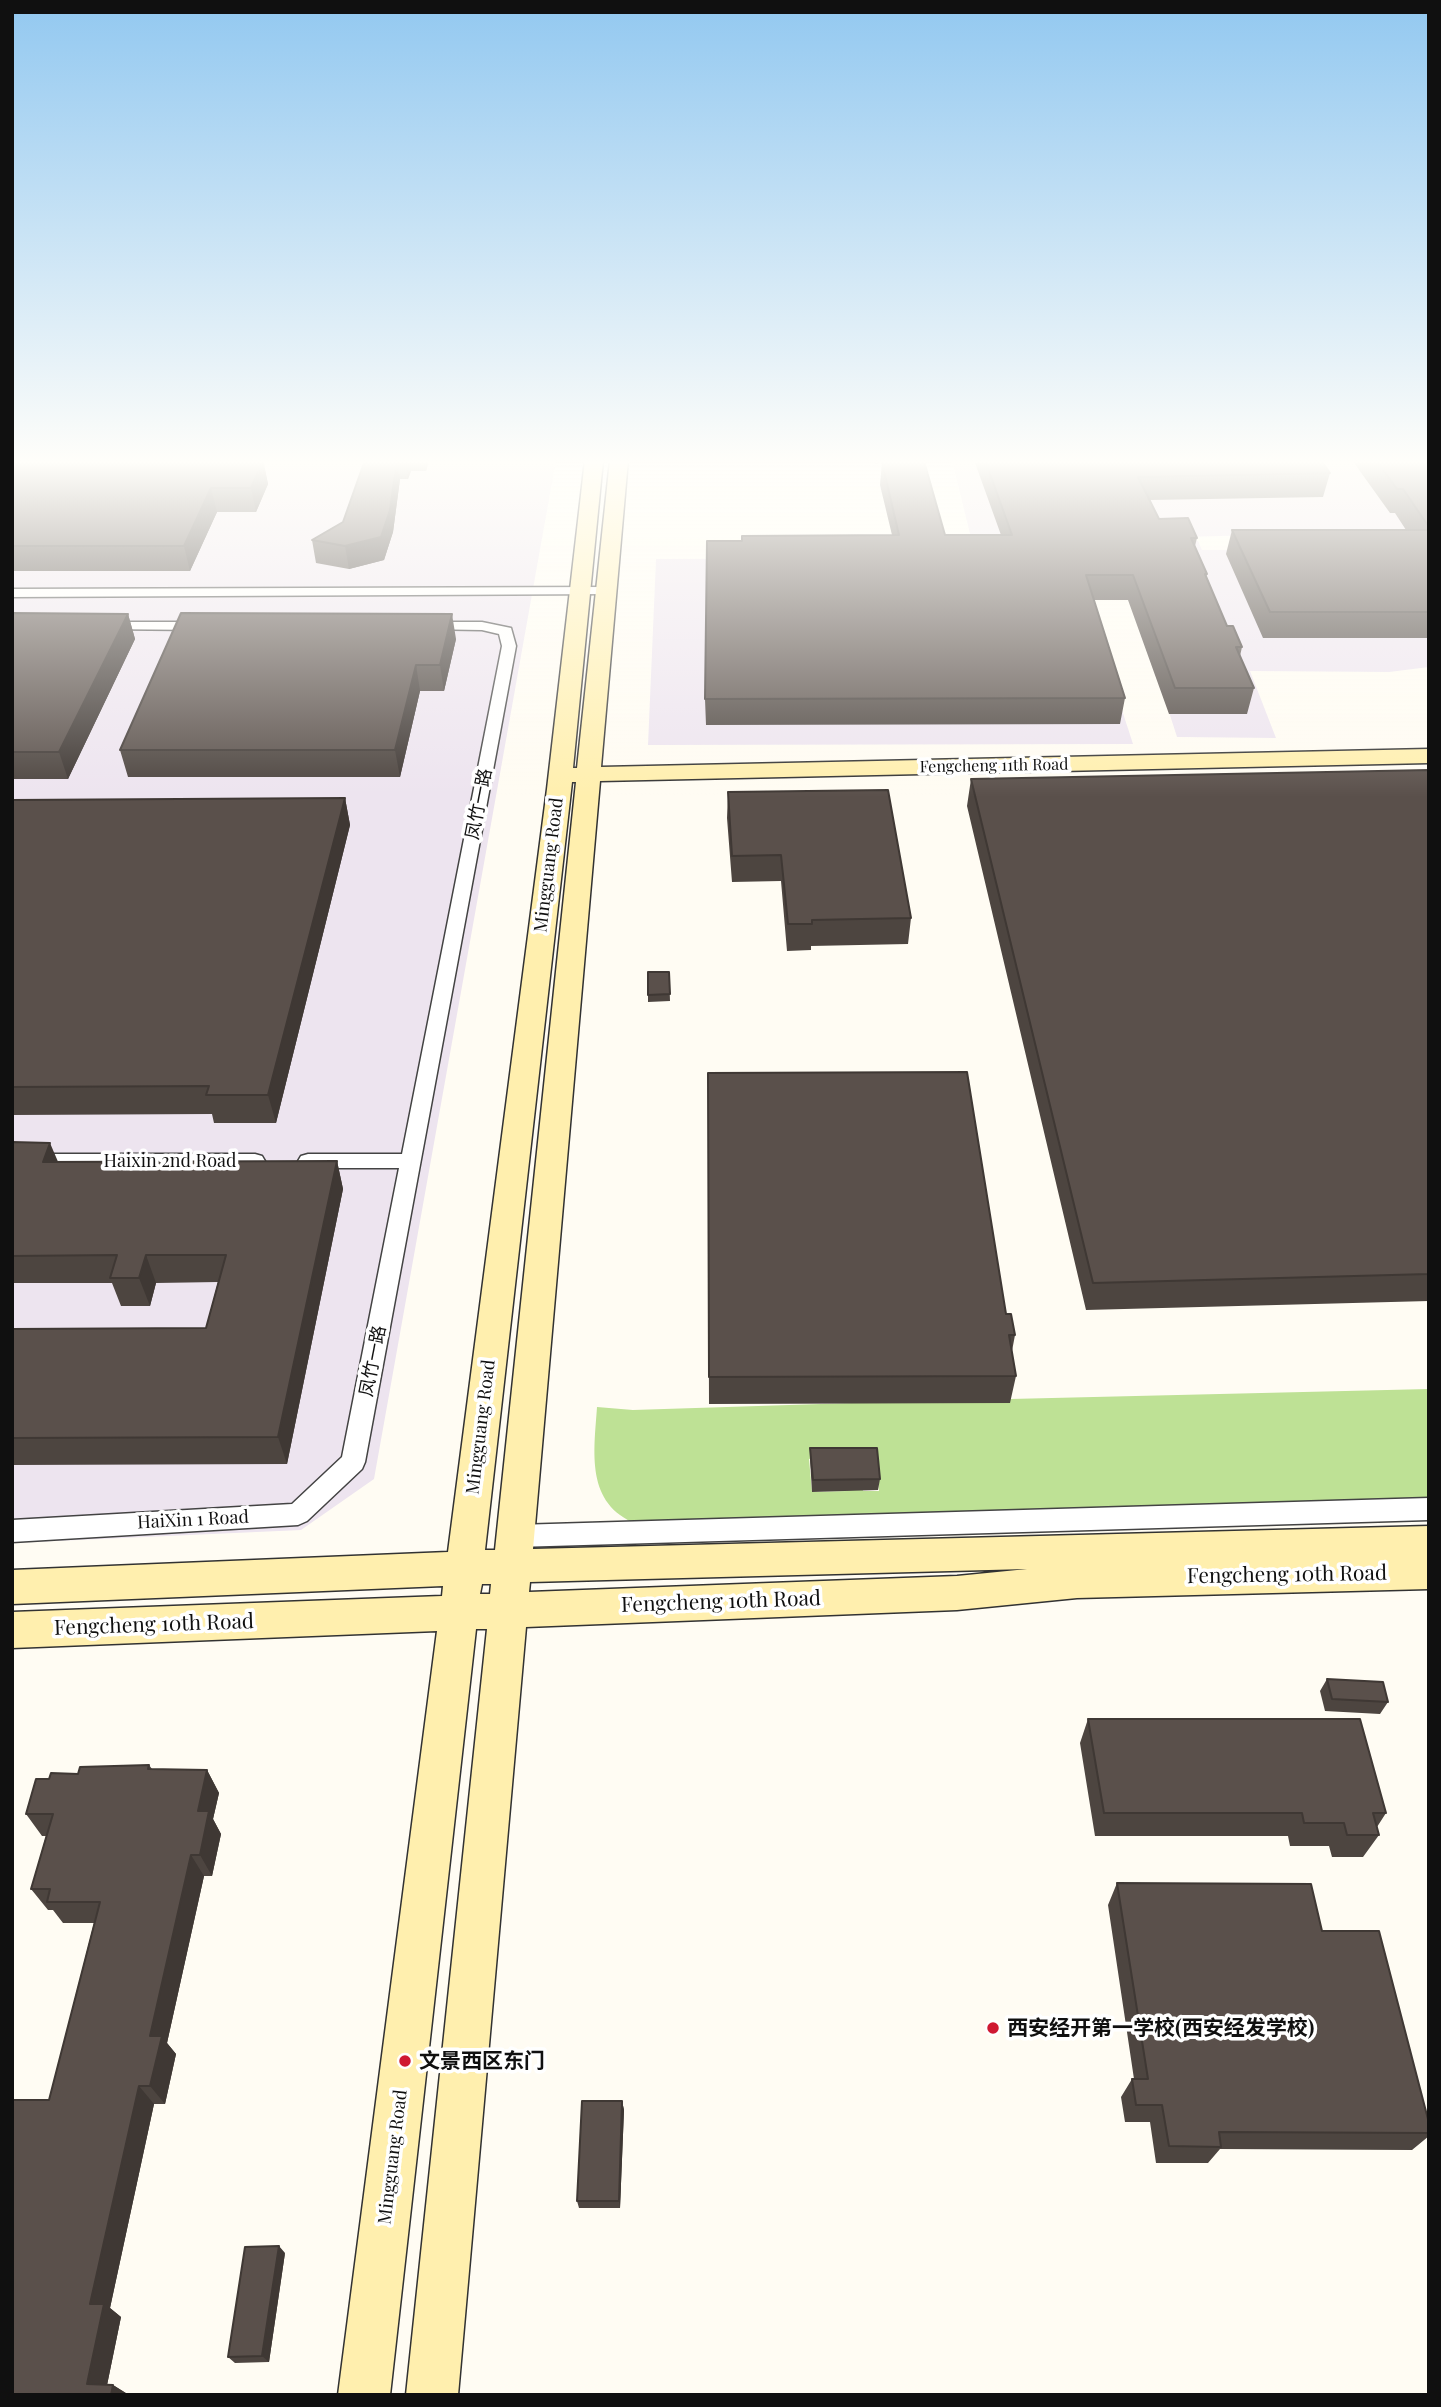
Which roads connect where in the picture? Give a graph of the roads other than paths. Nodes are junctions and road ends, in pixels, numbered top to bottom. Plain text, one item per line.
1 (593, 572) edge
2 (597, 572) edge
3 (593, 592) junction
4 (12, 593) edge
5 (82, 626) edge
6 (221, 626) edge
7 (414, 626) edge
8 (1429, 756) edge
9 (574, 775) junction
10 (12, 1161) edge
11 (411, 1161) junction
12 (353, 1462) joint
13 (1429, 1509) edge
14 (12, 1531) edge
15 (1429, 1542) edge
16 (515, 1551) junction
17 (464, 1567) junction
18 (1429, 1572) edge
19 (12, 1587) edge
20 (508, 1611) junction
21 (459, 1614) junction
22 (12, 1630) edge
23 (364, 2395) edge
24 (432, 2395) edge

1 - 3 main road, Mingguang Road
2 - 3 main road, Mingguang Road
3 - 4 street
3 - 9 main road, Mingguang Road
5 - 6 street
7 - 11 street, 凤竹一路
8 - 9 main road, Fengcheng 11th Road
9 - 16 main road, Mingguang Road
9 - 17 main road, Mingguang Road
10 - 11 street, Haixin 2nd Road
11 - 12 street, 凤竹一路
12 - 14 street, HaiXin 1 Road
13 - 16 street
15 - 16 main road, Fengcheng 10th Road
16 - 17 main road, Fengcheng 10th Road
16 - 20 main road, Mingguang Road
17 - 19 main road, Fengcheng 10th Road
17 - 21 main road, Mingguang Road
18 - 20 main road, Fengcheng 10th Road
20 - 21 main road, Fengcheng 10th Road
20 - 24 main road, Mingguang Road
21 - 22 main road, Fengcheng 10th Road
21 - 23 main road, Mingguang Road

